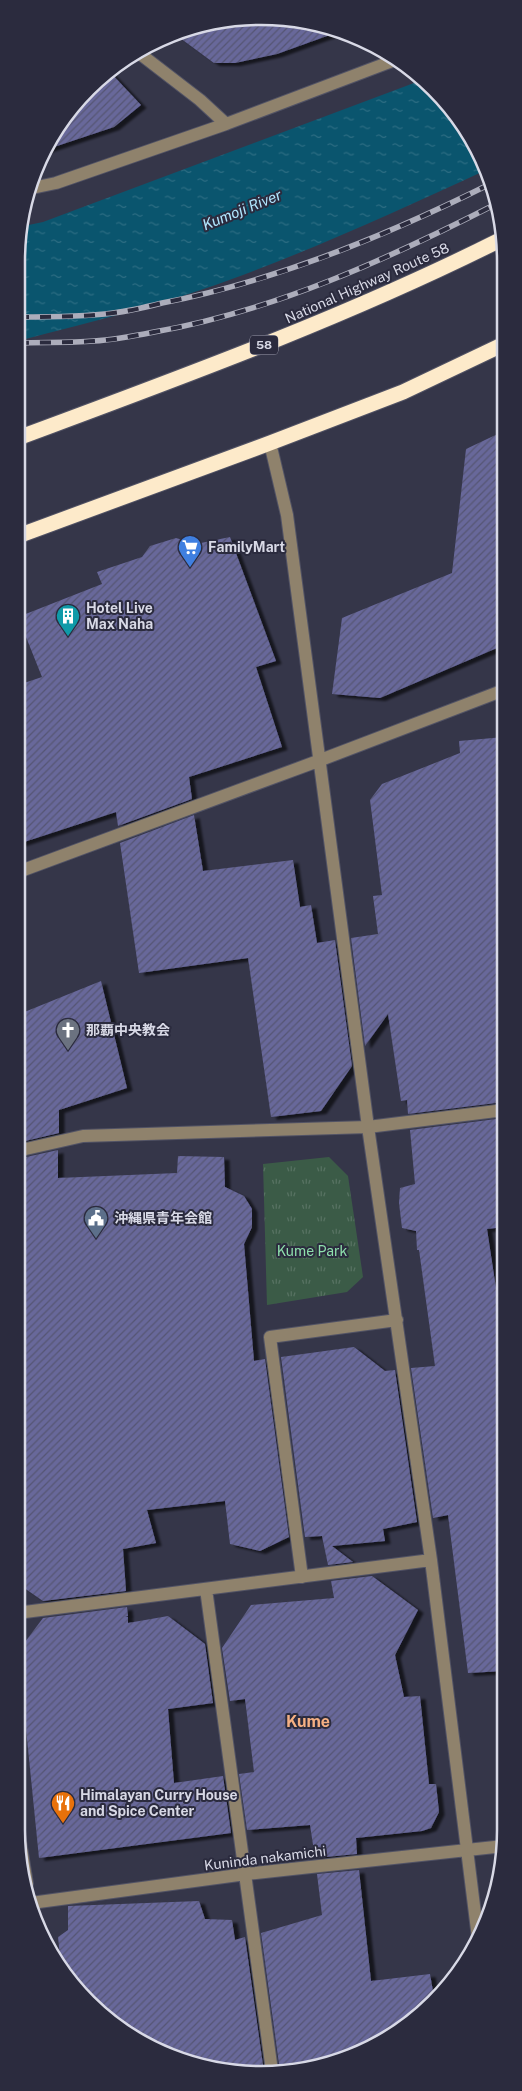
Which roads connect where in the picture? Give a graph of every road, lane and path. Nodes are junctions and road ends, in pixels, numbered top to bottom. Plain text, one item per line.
1 (144, 56) edge
2 (388, 63) edge
3 (226, 124) junction
4 (37, 187) edge
5 (496, 242) edge
6 (497, 347) edge
7 (25, 435) edge
8 (270, 443) junction
9 (25, 533) edge
10 (497, 693) edge
11 (318, 761) junction
12 (25, 869) edge
13 (497, 1111) edge
14 (368, 1127) junction
15 (25, 1149) edge
16 (397, 1320) junction
17 (431, 1560) junction
18 (302, 1577) junction
19 (206, 1590) junction
20 (25, 1612) edge
21 (496, 1847) edge
22 (466, 1851) junction
23 (246, 1874) junction
24 (37, 1902) edge
25 (476, 1926) edge
26 (271, 2065) edge

1 - 3 street
2 - 3 street
3 - 4 street
5 - 7 highway, National Highway Route 58 / 58
6 - 8 highway
8 - 9 highway
8 - 11 street
10 - 11 street
11 - 12 street
11 - 14 street
13 - 14 street
14 - 15 street
14 - 16 street
16 - 17 street
16 - 18 street
17 - 18 street
17 - 22 street
18 - 19 street
19 - 20 street
19 - 23 street
21 - 22 street, Kuninda nakamichi
22 - 23 street, Kuninda nakamichi
22 - 25 street
23 - 24 street, Kuninda nakamichi
23 - 26 street

